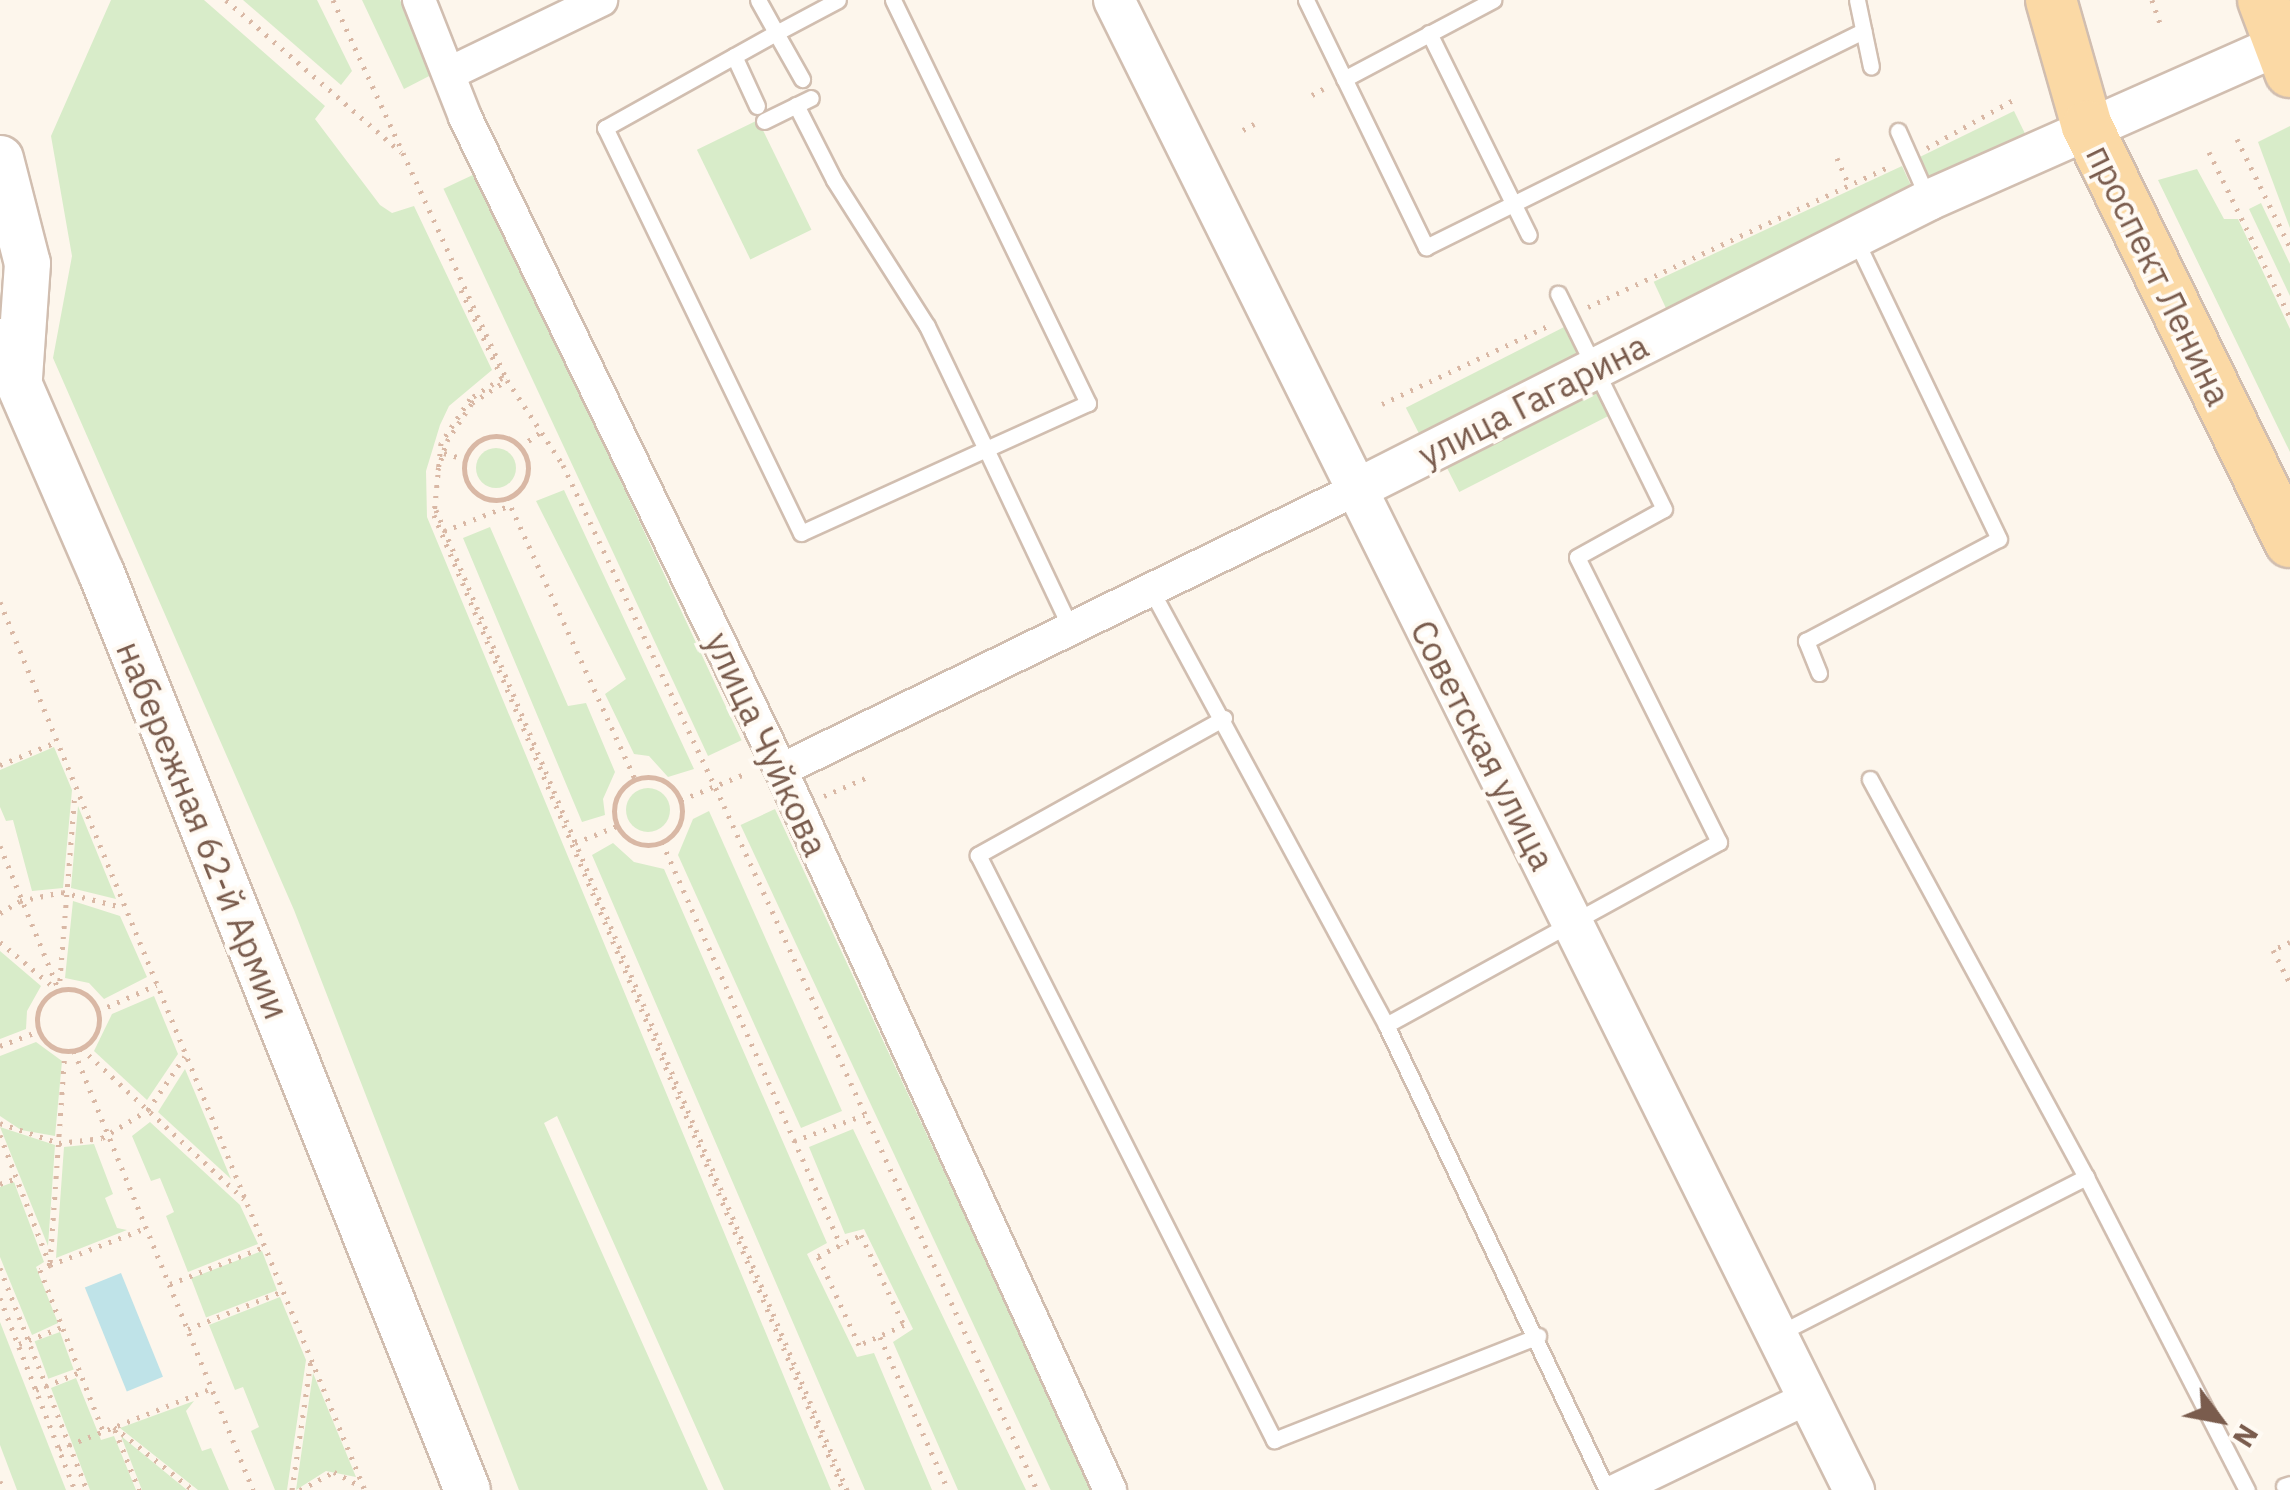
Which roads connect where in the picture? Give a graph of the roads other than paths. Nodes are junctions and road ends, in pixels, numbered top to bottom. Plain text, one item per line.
1 (419, 0) edge
2 (601, 0) edge
3 (758, 0) edge
4 (838, 0) edge
5 (894, 0) edge
6 (1114, 0) edge
7 (1306, 0) edge
8 (1492, 0) edge
9 (1857, 0) edge
10 (2051, 0) edge
11 (1864, 31) junction
12 (776, 33) junction
13 (1429, 34) junction
14 (2280, 39) edge
15 (734, 56) junction
16 (1871, 67) dead end
17 (450, 73) junction
18 (802, 79) dead end
19 (1344, 79) junction
20 (2087, 126) junction
21 (1898, 131) dead end
22 (6, 176) edge
23 (1929, 200) junction
24 (1513, 204) junction
25 (1529, 235) dead end
26 (1854, 238) junction
27 (0, 246) edge
28 (1558, 294) dead end
29 (10, 360) edge
30 (1595, 368) junction
31 (986, 449) junction
32 (1355, 490) junction
33 (2290, 542) edge
34 (1151, 590) junction
35 (1070, 629) junction
36 (1819, 674) dead end
37 (1224, 718) junction
38 (781, 770) junction
39 (1870, 779) dead end
40 (1572, 922) junction
41 (1386, 1025) junction
42 (2086, 1177) junction
43 (1778, 1334) junction
44 (1538, 1336) junction
45 (1809, 1397) junction
46 (467, 1490) edge
47 (1110, 1490) edge
48 (1607, 1490) edge
49 (1617, 1490) edge
50 (1854, 1490) edge
51 (2246, 1490) edge

1 - 17 street, улица Чуйкова
2 - 17 street
3 - 12 lane
4 - 12 lane
5 - 31 lane
6 - 32 street, Советская улица
7 - 19 lane
8 - 13 lane
9 - 11 lane
10 - 20 main road, проспект Ленина
11 - 16 lane
11 - 24 lane
12 - 15 lane
12 - 18 lane
13 - 19 lane
13 - 24 lane
14 - 20 street, улица Гагарина
15 - 31 lane
15 - 31 lane
17 - 38 street, улица Чуйкова
19 - 24 lane
20 - 23 street, улица Гагарина
20 - 33 main road, проспект Ленина
21 - 23 lane
22 - 27 main road
22 - 29 main road, набережная 62-й Армии
23 - 26 street, улица Гагарина
24 - 25 lane
26 - 30 street, улица Гагарина
26 - 36 lane
28 - 30 lane
29 - 46 main road, набережная 62-й Армии
30 - 32 street, улица Гагарина
30 - 40 lane
31 - 35 lane
32 - 34 street, улица Гагарина
32 - 40 street, Советская улица
34 - 35 street, улица Гагарина
34 - 37 lane
35 - 38 street, улица Гагарина
37 - 41 lane
37 - 44 lane
38 - 47 street, улица Чуйкова
39 - 42 lane
40 - 41 lane
40 - 43 street, Советская улица
41 - 44 lane
42 - 43 lane
42 - 51 lane
43 - 45 street, Советская улица
44 - 48 lane
45 - 49 street
45 - 50 street, Советская улица

